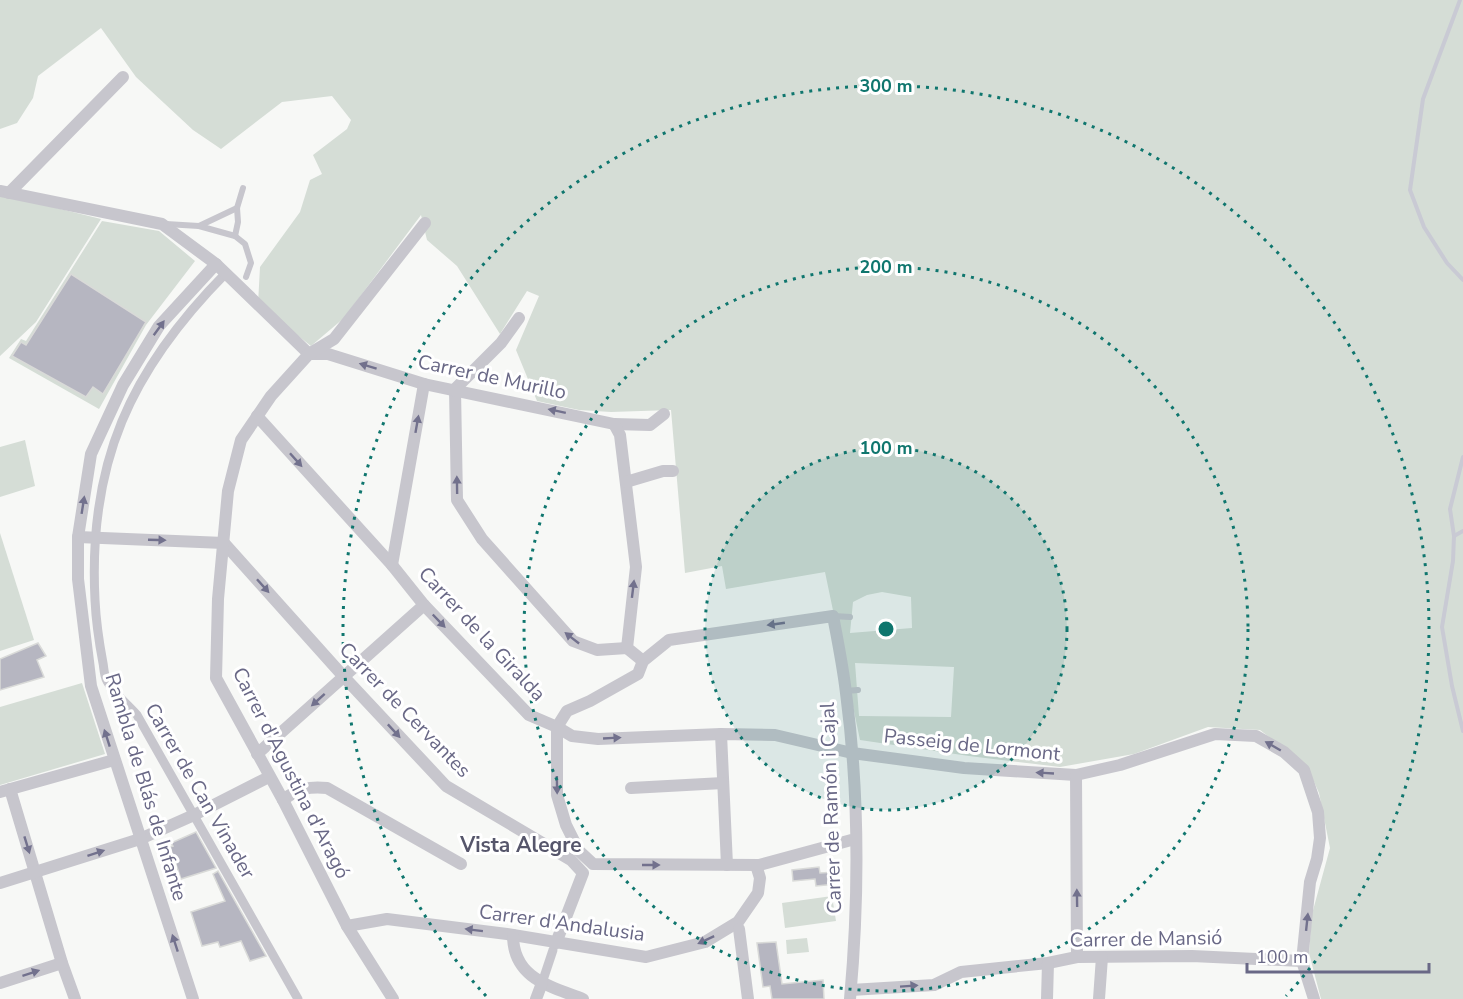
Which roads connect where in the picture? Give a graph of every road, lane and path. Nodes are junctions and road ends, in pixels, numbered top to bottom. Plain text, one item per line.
1 (123, 78) dead end
2 (243, 188) dead end
3 (4, 192) edge
4 (237, 208) junction
5 (424, 223) dead end
6 (162, 224) junction
7 (199, 226) junction
8 (235, 236) junction
9 (216, 264) junction
10 (226, 273) junction
11 (246, 277) dead end
12 (519, 318) dead end
13 (309, 354) junction
14 (424, 384) junction
15 (455, 389) junction
16 (664, 414) dead end
17 (257, 416) junction
18 (614, 424) junction
19 (673, 471) dead end
20 (626, 482) junction
21 (78, 537) junction
22 (96, 537) junction
23 (224, 543) junction
24 (392, 564) junction
25 (424, 605) junction
26 (833, 616) junction
27 (850, 617) dead end
28 (627, 648) junction
29 (643, 661) junction
30 (344, 677) junction
31 (557, 727) junction
32 (721, 734) junction
33 (852, 753) junction
34 (257, 754) junction
35 (114, 760) junction
36 (1076, 775) junction
37 (269, 777) junction
38 (723, 783) junction
39 (631, 788) dead end
40 (5, 790) edge
41 (283, 800) junction
42 (194, 815) junction
43 (140, 839) junction
44 (855, 839) junction
45 (461, 864) dead end
46 (727, 865) junction
47 (756, 865) junction
48 (35, 872) junction
49 (0, 883) edge
50 (347, 926) junction
51 (739, 929) dead end
52 (513, 935) junction
53 (554, 946) junction
54 (1077, 957) junction
55 (1102, 957) junction
56 (1302, 961) junction
57 (62, 963) junction
58 (1048, 963) junction
59 (0, 983) edge
60 (542, 983) junction
61 (850, 995) edge
62 (75, 999) edge
63 (193, 999) edge
64 (298, 999) edge
65 (393, 999) edge
66 (536, 999) edge
67 (583, 999) edge
68 (748, 999) edge
69 (1047, 999) edge
70 (1099, 999) edge
71 (1314, 999) edge

1 - 3 street
2 - 4 lane
3 - 6 street
4 - 7 lane
4 - 8 lane
5 - 13 street, Carrer d'Agustina d'Aragó
6 - 7 lane
6 - 9 street
7 - 8 lane
8 - 11 lane
9 - 10 street
21 -> 9 street, Rambla de Blás de Infante
10 - 13 street
10 - 22 street, Carrer de Can Vinader
12 - 15 street
14 -> 13 street, Carrer de Murillo
13 - 17 street, Carrer d'Agustina d'Aragó
14 - 15 street, Carrer de Murillo
24 -> 14 street
18 -> 15 street, Carrer de Murillo
28 -> 15 street
16 - 18 street, Carrer de Murillo
17 - 23 street, Carrer d'Agustina d'Aragó
17 -> 24 street, Carrer de la Giralda
18 - 20 street
19 - 20 street
28 -> 20 street
21 - 22 street
35 -> 21 street, Rambla de Blás de Infante
22 -> 23 street
22 - 42 street, Carrer de Can Vinader
23 -> 30 street, Carrer de Cervantes
23 - 34 street, Carrer d'Agustina d'Aragó
24 - 25 street, Carrer de la Giralda
25 - 30 street
25 -> 31 street, Carrer de la Giralda
26 - 27 lane
26 -> 29 street
26 - 33 street, Carrer de Ramón i Cajal
28 - 29 street
29 - 31 street
30 -> 34 street
30 -> 53 street, Carrer de Cervantes
31 -> 32 street, Carrer de la Giralda
31 -> 46 street
32 - 33 street, Carrer de la Giralda
32 - 38 street
36 -> 33 street, Passeig de Lormont
33 - 44 street, Carrer de Ramón i Cajal
34 - 37 street, Carrer d'Agustina d'Aragó
35 - 40 street
35 - 43 street, Rambla de Blás de Infante
54 -> 36 street
56 -> 36 street, Passeig de Lormont
37 - 41 street, Carrer d'Agustina d'Aragó
37 - 42 street
38 - 39 street
38 - 46 street
40 -> 48 street
41 - 45 street
41 - 50 street, Carrer d'Agustina d'Aragó
42 - 43 street
42 - 64 street, Carrer de Can Vinader
48 -> 43 street
63 -> 43 street, Rambla de Blás de Infante
44 - 47 street
44 - 61 street, Carrer de Ramón i Cajal
46 - 47 street
47 -> 53 street, Carrer d'Andalusia
48 - 49 street
48 - 57 street
52 -> 50 street, Carrer d'Andalusia
50 - 65 street, Carrer d'Agustina d'Aragó
51 - 68 street
52 - 53 street, Carrer d'Andalusia
52 - 60 street
53 - 60 street
54 - 55 street, Carrer de Mansió
54 - 58 street, Carrer de Mansió
55 - 56 street, Carrer de Mansió
55 - 70 street
56 - 71 street, Passeig de Lormont
59 -> 57 street
57 - 62 street
61 -> 58 street, Carrer de Mansió
58 - 69 street
60 - 66 street
60 - 67 street

